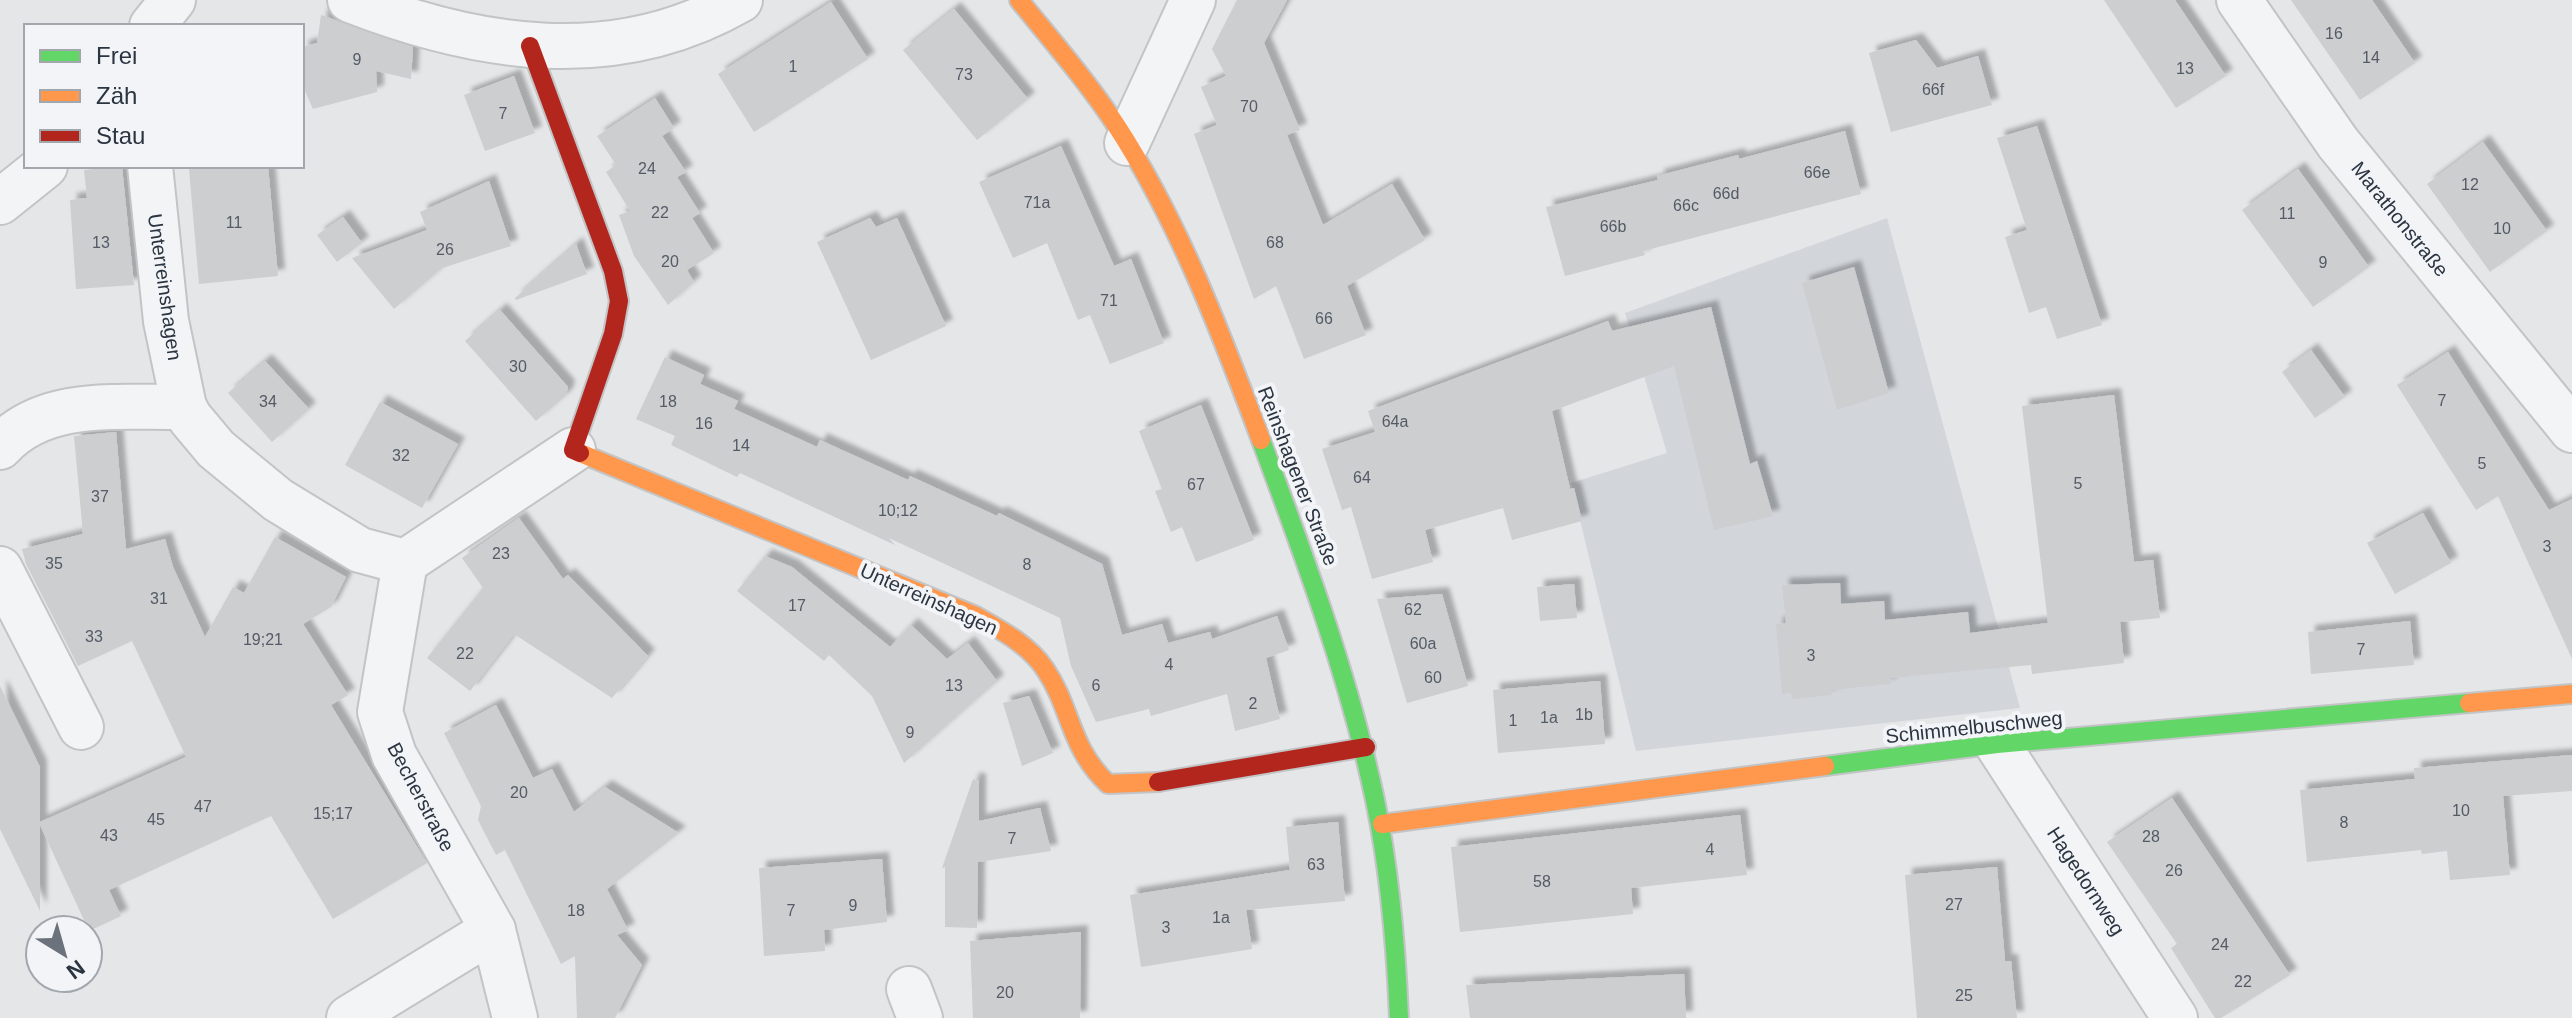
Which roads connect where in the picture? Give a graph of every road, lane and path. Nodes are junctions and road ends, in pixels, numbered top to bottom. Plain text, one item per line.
1 (173, 0) edge
2 (350, 0) edge
3 (740, 0) edge
4 (1019, 0) edge
5 (1193, 0) edge
6 (2239, 0) edge
7 (154, 24) edge
8 (530, 46) junction
9 (1127, 143) junction
10 (42, 168) edge
11 (150, 168) edge
12 (0, 202) edge
13 (184, 407) junction
14 (2572, 430) edge
15 (0, 447) edge
16 (573, 450) junction
17 (405, 562) junction
18 (0, 569) edge
19 (2572, 694) edge
20 (81, 727) dead end
21 (1997, 744) junction
22 (1366, 747) junction
23 (1382, 824) junction
24 (493, 930) junction
25 (349, 1018) edge
26 (515, 1018) edge
27 (1399, 1018) edge
28 (2175, 1018) edge

1 - 7 street
2 - 8 street
3 - 8 street
4 - 9 street, Reinshagener Straße
5 - 9 street
6 - 14 street, Marathonstraße
8 - 16 street
9 - 22 street, Reinshagener Straße
10 - 12 street
11 - 13 street, Unterreinshagen
13 - 15 street
13 - 17 street, Unterreinshagen
16 - 17 street
16 - 22 street, Unterreinshagen
17 - 24 street, Becherstraße
18 - 20 street
19 - 21 street, Schimmelbuschweg
21 - 23 street, Schimmelbuschweg
21 - 28 street, Hagedornweg
22 - 23 street, Reinshagener Straße
23 - 27 street, Reinshagener Straße
24 - 25 street
24 - 26 street, Becherstraße

